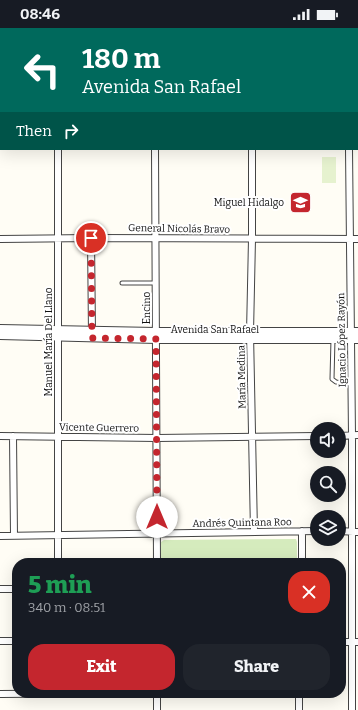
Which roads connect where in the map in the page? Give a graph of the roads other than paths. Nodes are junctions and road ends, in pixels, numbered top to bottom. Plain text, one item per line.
1 (58, 150) edge
2 (155, 150) edge
3 (252, 150) edge
4 (349, 150) edge
5 (58, 238) junction
6 (91, 238) junction
7 (156, 238) junction
8 (0, 239) edge
9 (252, 239) junction
10 (358, 239) edge
11 (349, 240) junction
12 (122, 283) dead end
13 (156, 283) junction
14 (0, 329) edge
15 (59, 334) junction
16 (0, 335) edge
17 (92, 335) junction
18 (156, 335) junction
19 (250, 336) junction
20 (334, 336) junction
21 (354, 336) edge
22 (351, 384) junction
23 (355, 435) edge
24 (0, 436) edge
25 (13, 436) junction
26 (57, 436) junction
27 (310, 436) edge
28 (253, 437) junction
29 (157, 438) junction
30 (302, 531) junction
31 (310, 531) edge
32 (254, 532) junction
33 (355, 532) edge
34 (157, 533) junction
35 (58, 535) junction
36 (0, 536) edge
37 (14, 536) junction
38 (58, 558) edge
39 (157, 558) edge
40 (302, 558) edge
41 (12, 588) edge
42 (0, 589) edge
43 (0, 641) edge
44 (12, 641) edge
45 (355, 642) edge
46 (355, 692) edge
47 (0, 694) edge
48 (12, 694) edge
49 (157, 698) edge
50 (299, 698) edge
51 (157, 710) edge
52 (299, 710) edge
53 (352, 710) edge

1 - 5 street, Manuel María Del Llano
2 - 7 street, Encino
3 - 9 street, María Medina
4 - 11 street, Ignacio López Rayón
5 - 6 street, General Nicolás Bravo
5 - 8 street, General Nicolás Bravo
5 - 15 street, Manuel María Del Llano
6 - 7 street, General Nicolás Bravo
6 - 17 street
7 - 9 street, General Nicolás Bravo
7 - 13 street, Encino
9 - 11 street, General Nicolás Bravo
9 - 19 street, María Medina
10 - 11 street, General Nicolás Bravo
11 - 21 street, Ignacio López Rayón
12 - 13 lane
13 - 18 street, Encino
14 - 15 street, Avenida San Rafael
15 - 16 street, Avenida San Rafael
15 - 17 street, Avenida San Rafael
15 - 26 street, Manuel María Del Llano
17 - 18 street, Avenida San Rafael
18 - 19 street, Avenida San Rafael
18 - 29 street, Encino
19 - 20 street, Avenida San Rafael
19 - 28 street, María Medina
20 - 21 street, Avenida San Rafael
20 - 22 lane
21 - 22 street, Ignacio López Rayón
22 - 23 street, Ignacio López Rayón
23 - 33 street, Ignacio López Rayón
24 - 25 street, Vicente Guerrero
25 - 26 street, Vicente Guerrero
25 - 37 street
26 - 29 street, Vicente Guerrero
26 - 35 street, Manuel María Del Llano
27 - 28 street, Vicente Guerrero
28 - 29 street, Vicente Guerrero
28 - 32 street, María Medina
29 - 34 street, Encino
30 - 31 street, Andrés Quintana Roo
30 - 32 street, Andrés Quintana Roo
30 - 40 street
32 - 34 street, Andrés Quintana Roo
33 - 45 street, Ignacio López Rayón
34 - 35 street, Andrés Quintana Roo
34 - 39 street, Encino
35 - 37 street, Andrés Quintana Roo
35 - 38 street, Manuel María Del Llano
36 - 37 street, Andrés Quintana Roo
41 - 42 street
43 - 44 street
45 - 46 street, Ignacio López Rayón
46 - 53 street, Ignacio López Rayón
47 - 48 street
49 - 51 street
50 - 52 street

